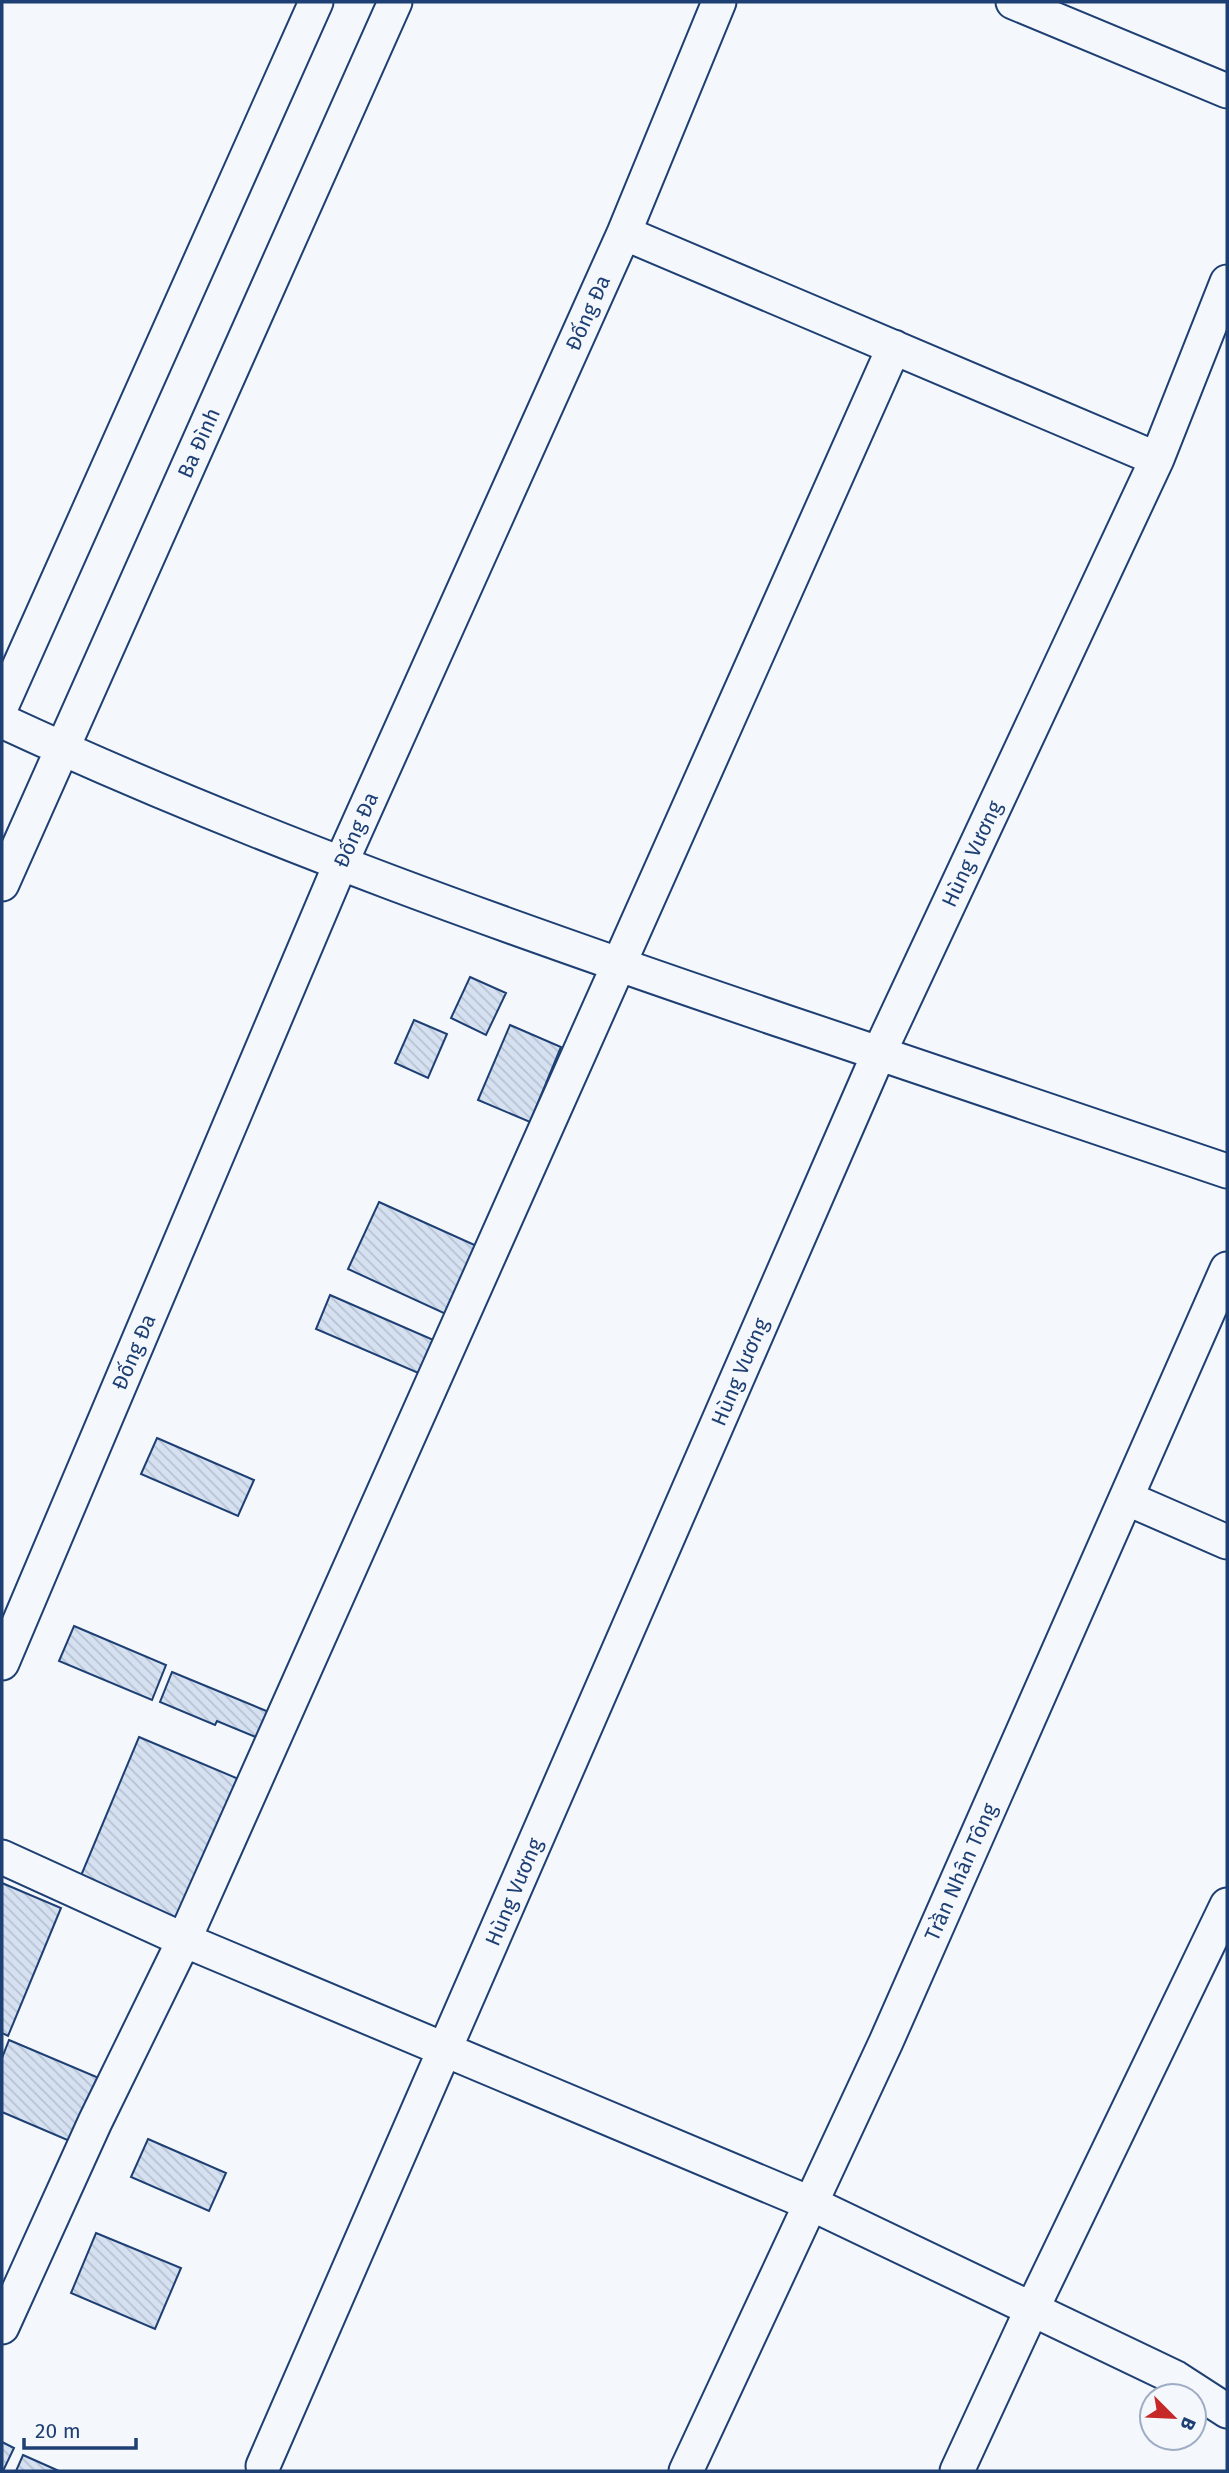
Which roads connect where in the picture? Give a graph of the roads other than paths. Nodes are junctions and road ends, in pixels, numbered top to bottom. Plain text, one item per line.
1 (316, 2) edge
2 (394, 2) edge
3 (719, 2) edge
4 (1013, 2) edge
5 (1227, 91) edge
6 (624, 233) junction
7 (1227, 282) edge
8 (894, 347) junction
9 (1157, 458) junction
10 (2, 705) edge
11 (2, 721) edge
12 (63, 750) junction
13 (340, 865) junction
14 (2, 884) edge
15 (618, 965) junction
16 (879, 1053) junction
17 (1227, 1171) edge
18 (1227, 1269) edge
19 (1126, 1498) junction
20 (1227, 1542) edge
21 (2, 1663) edge
22 (2, 1857) edge
23 (1227, 1905) edge
24 (184, 1940) junction
25 (446, 2050) junction
26 (812, 2204) junction
27 (1032, 2309) junction
28 (2, 2327) edge
29 (1227, 2411) edge
30 (263, 2466) dead end
31 (686, 2471) edge
32 (957, 2471) edge

1 - 10 street
2 - 12 street, Ba Đình
3 - 6 street, Đống Đa
4 - 5 street
6 - 8 street
6 - 13 street, Đống Đa
7 - 9 street, Hùng Vương
8 - 9 street
8 - 15 street
9 - 16 street, Hùng Vương
11 - 12 street
12 - 13 street
12 - 14 street, Ba Đình
13 - 15 street
13 - 21 street, Đống Đa
15 - 16 street
15 - 24 street
16 - 17 street
16 - 25 street, Hùng Vương
18 - 19 street, Trần Nhân Tông
19 - 20 street
19 - 26 street, Trần Nhân Tông
22 - 24 street
23 - 27 street
24 - 25 street
24 - 28 street
25 - 26 street
25 - 30 street, Hùng Vương
26 - 27 street
26 - 31 street, Trần Nhân Tông
27 - 29 street
27 - 32 street

